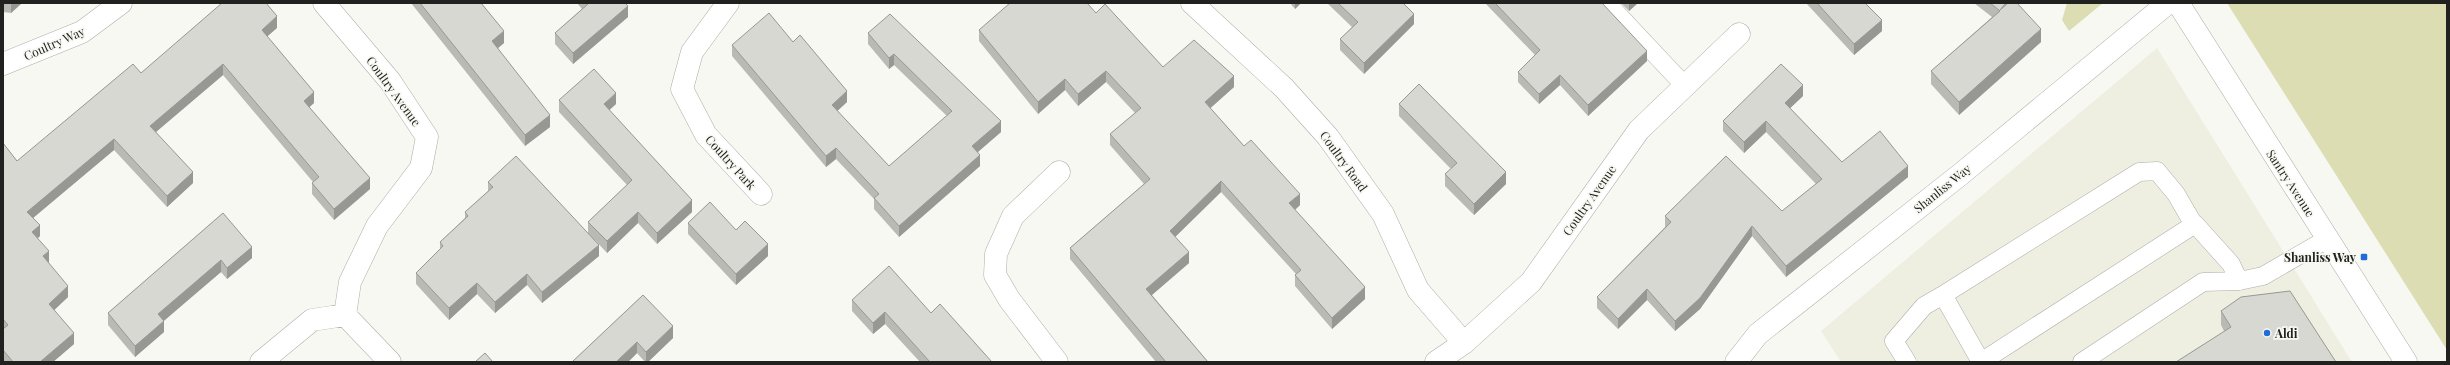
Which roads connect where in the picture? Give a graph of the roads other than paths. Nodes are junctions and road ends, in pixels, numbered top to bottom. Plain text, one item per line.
1 (122, 3) edge
2 (324, 3) edge
3 (728, 3) edge
4 (1192, 3) edge
5 (1607, 3) edge
6 (2178, 3) edge
7 (2159, 9) edge
8 (1739, 34) dead end
9 (3, 64) edge
10 (1686, 86) junction
11 (1059, 172) dead end
12 (761, 194) dead end
13 (2194, 225) junction
14 (2328, 240) junction
15 (2239, 281) junction
16 (1943, 295) junction
17 (345, 315) junction
18 (1464, 343) junction
19 (262, 362) edge
20 (390, 362) edge
21 (1057, 362) edge
22 (1436, 362) edge
23 (1736, 362) edge
24 (1907, 362) edge
25 (1980, 362) edge
26 (2082, 362) edge
27 (2406, 362) edge

1 - 9 street, Coultry Way
2 - 17 street, Coultry Avenue
3 - 12 street, Coultry Park
4 - 18 street, Coultry Road
5 - 10 lane
6 - 14 street, Santry Avenue
7 - 23 street, Shanliss Way
8 - 10 street, Coultry Avenue
10 - 18 street, Coultry Avenue
11 - 21 street
13 - 15 lane
13 - 16 lane
13 - 25 lane
14 - 15 lane
14 - 27 street, Santry Avenue
15 - 26 lane
16 - 24 lane
16 - 25 lane
17 - 19 street
17 - 20 street
18 - 22 street, Coultry Avenue

